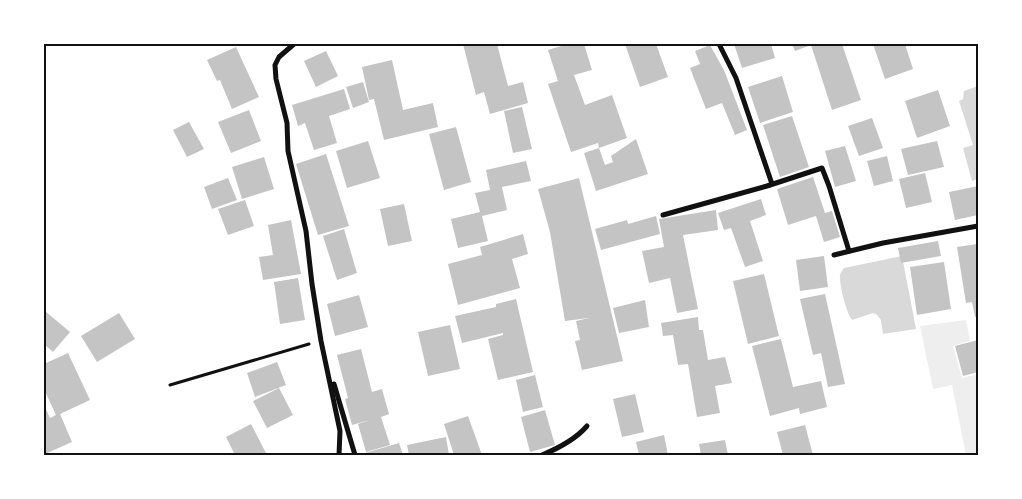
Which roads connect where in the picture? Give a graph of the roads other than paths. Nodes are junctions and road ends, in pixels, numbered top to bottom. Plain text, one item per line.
1 (294, 44) edge
2 (719, 44) edge
3 (772, 184) junction
4 (662, 215) dead end
5 (977, 228) edge
6 (849, 251) junction
7 (834, 255) dead end
8 (321, 340) junction
9 (587, 426) dead end
10 (339, 455) edge
11 (354, 455) edge
12 (542, 455) edge

1 - 8 street
2 - 3 street
3 - 4 street
3 - 6 street
5 - 6 street
6 - 7 street
8 - 10 street
8 - 11 street
9 - 12 street

